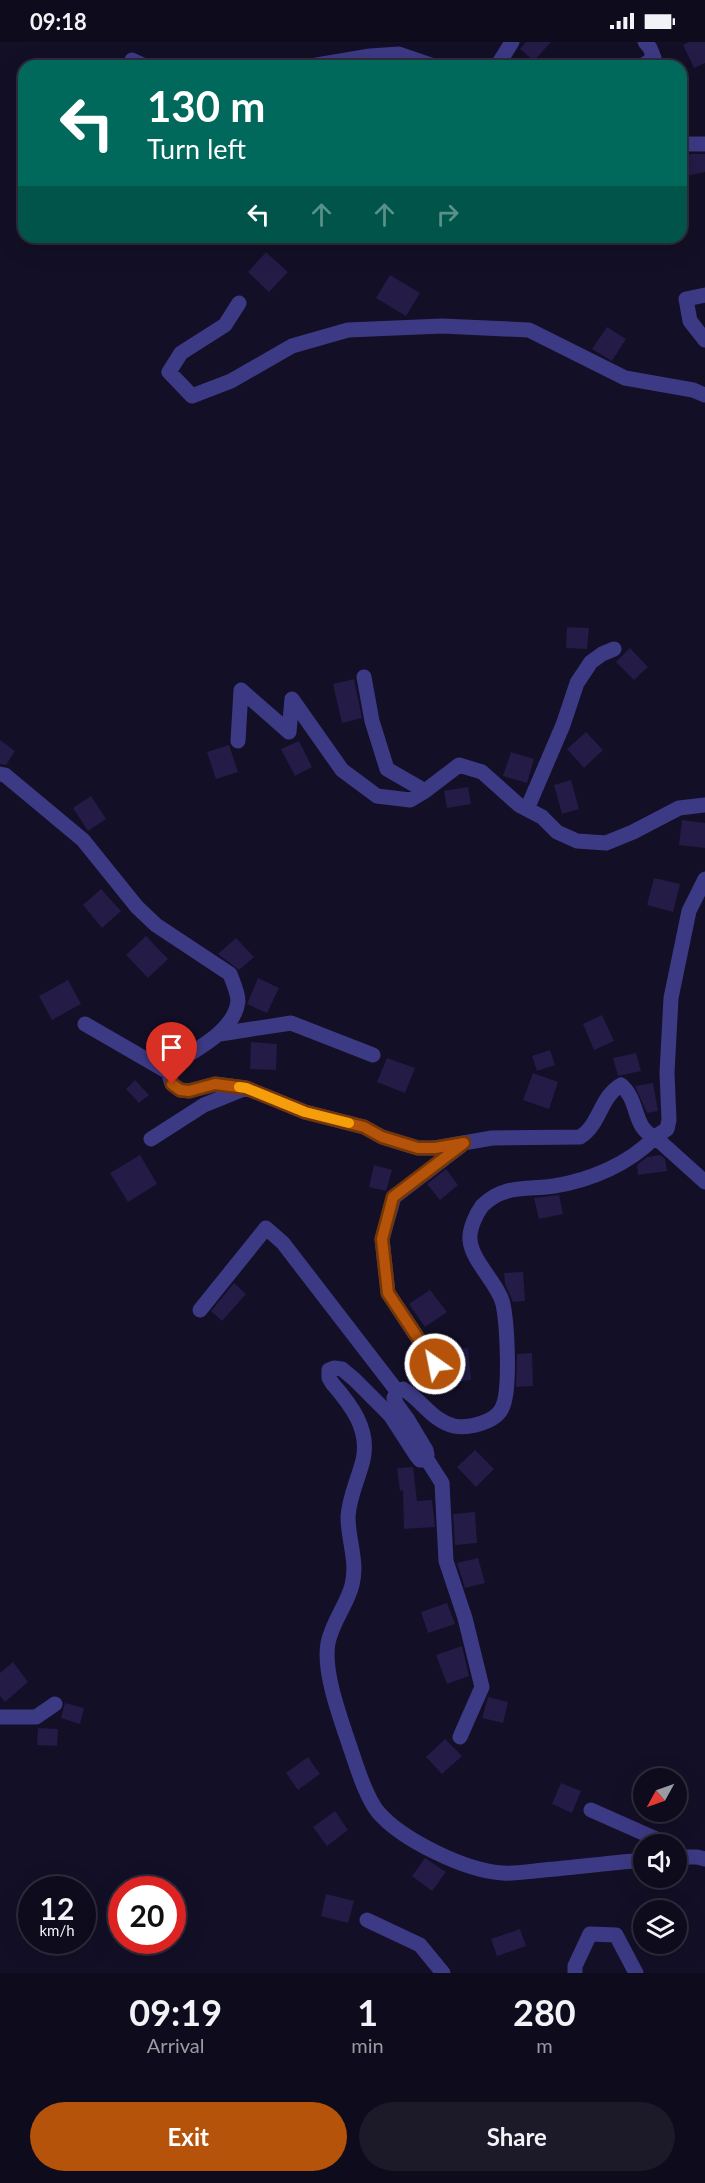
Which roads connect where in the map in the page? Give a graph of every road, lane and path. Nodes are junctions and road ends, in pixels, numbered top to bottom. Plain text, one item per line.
1 (512, 42) edge
2 (645, 42) edge
3 (346, 60) edge
4 (416, 60) edge
5 (501, 60) edge
6 (651, 60) edge
7 (687, 144) edge
8 (705, 144) edge
9 (705, 295) edge
10 (239, 303) dead end
11 (705, 340) edge
12 (705, 395) edge
13 (614, 649) dead end
14 (364, 677) dead end
15 (238, 741) dead end
16 (0, 774) edge
17 (425, 792) junction
18 (705, 805) edge
19 (527, 809) junction
20 (705, 879) edge
21 (85, 1024) dead end
22 (220, 1034) junction
23 (373, 1055) dead end
24 (168, 1072) junction
25 (246, 1088) junction
26 (655, 1137) junction
27 (151, 1139) dead end
28 (464, 1143) junction
29 (705, 1182) edge
30 (200, 1310) dead end
31 (435, 1364) dead end
32 (397, 1391) junction
33 (426, 1458) junction
34 (55, 1704) dead end
35 (0, 1717) edge
36 (460, 1737) dead end
37 (591, 1810) dead end
38 (645, 1834) edge
39 (687, 1852) edge
40 (701, 1858) edge
41 (633, 1861) edge
42 (367, 1920) dead end
43 (443, 1973) edge
44 (575, 1973) edge
45 (636, 1973) edge

1 - 5 street
2 - 6 street
3 - 4 street
7 - 8 street
9 - 11 street
10 - 12 street
13 - 19 street
14 - 17 street
15 - 17 street
16 - 22 street
17 - 19 street
18 - 19 street
20 - 26 street
21 - 24 street
22 - 23 street
22 - 24 street
24 - 25 street
25 - 27 street
25 - 28 street
26 - 28 street
26 - 29 street
26 - 32 street
28 - 31 street
30 - 32 street
32 - 33 street
33 - 36 street
33 - 41 street
34 - 35 street
37 - 38 street
39 - 40 street
42 - 43 street
44 - 45 street

